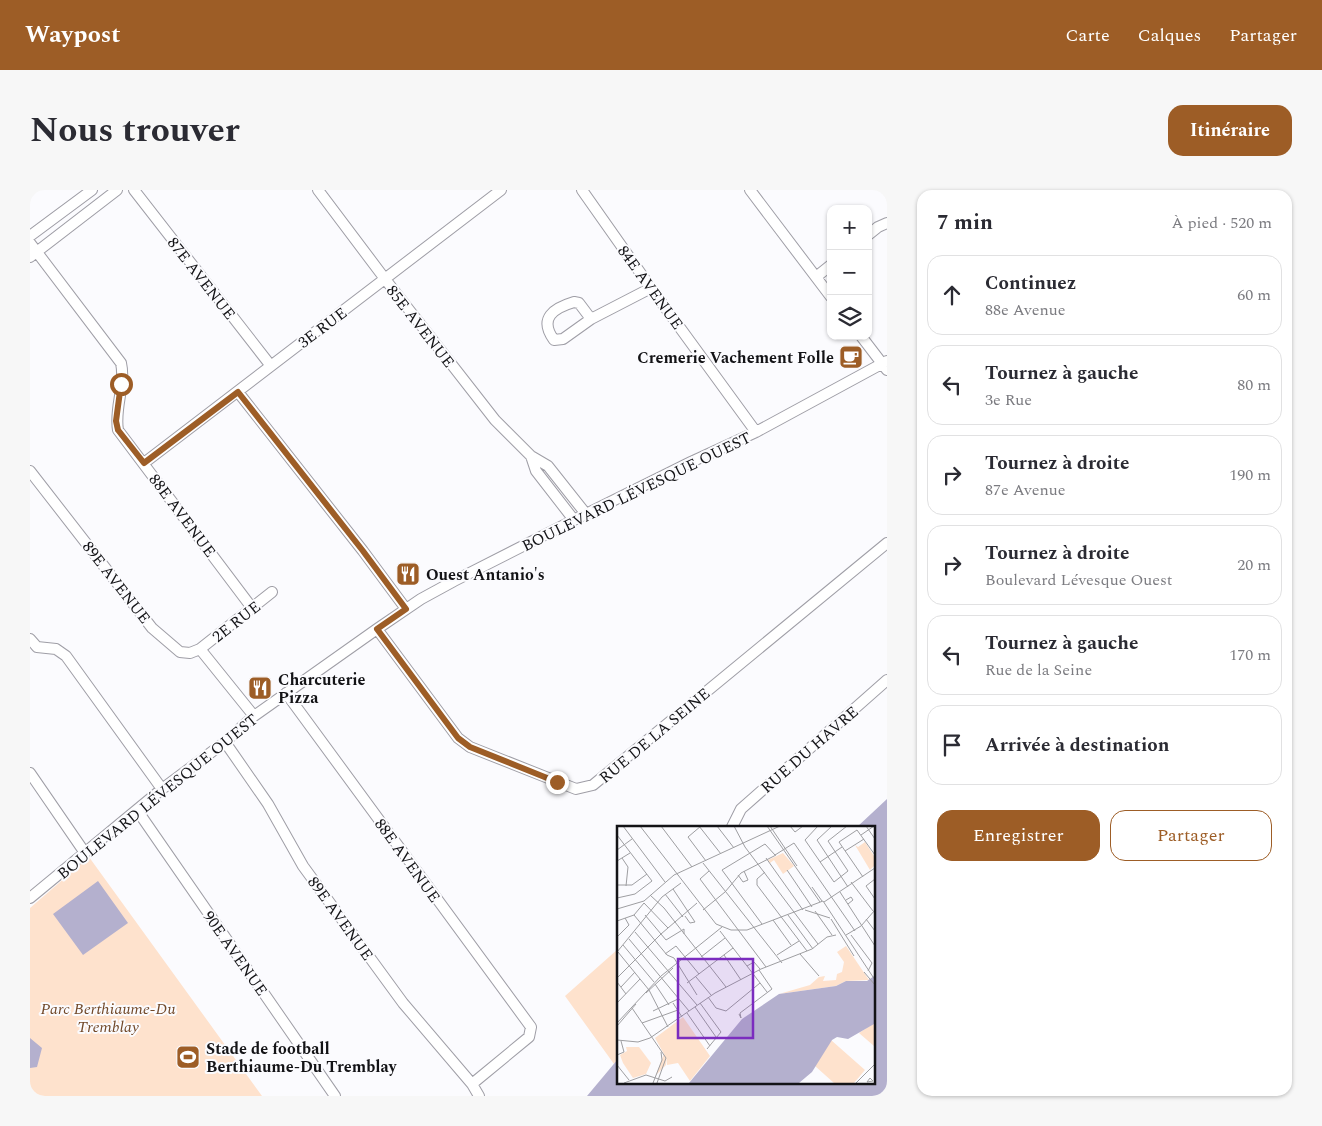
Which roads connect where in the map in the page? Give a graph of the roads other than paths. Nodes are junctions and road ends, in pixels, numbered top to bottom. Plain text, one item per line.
1 (92, 190) edge
2 (117, 190) edge
3 (134, 190) edge
4 (318, 190) edge
5 (501, 190) edge
6 (582, 190) edge
7 (750, 190) edge
8 (887, 223) edge
9 (872, 232) edge
10 (30, 236) edge
11 (32, 251) edge
12 (827, 268) edge
13 (816, 277) junction
14 (385, 279) junction
15 (651, 288) junction
16 (830, 295) edge
17 (591, 319) dead end
18 (864, 340) edge
19 (885, 365) edge
20 (271, 366) junction
21 (238, 392) junction
22 (756, 432) junction
23 (531, 456) junction
24 (144, 463) junction
25 (30, 471) edge
26 (586, 514) junction
27 (574, 520) junction
28 (887, 543) edge
29 (272, 592) dead end
30 (252, 608) junction
31 (406, 609) junction
32 (377, 629) junction
33 (32, 646) edge
34 (200, 649) junction
35 (887, 680) edge
36 (286, 693) junction
37 (254, 716) junction
38 (225, 742) junction
39 (32, 779) edge
40 (162, 789) junction
41 (137, 810) junction
42 (735, 825) edge
43 (85, 853) junction
44 (30, 898) edge
45 (472, 1084) junction
46 (335, 1096) edge
47 (479, 1096) edge

1 - 10 street
2 - 11 street
3 - 20 street, 87E AVENUE
4 - 14 street, 85E AVENUE
5 - 14 street, 3E RUE
6 - 15 street, 84E AVENUE
7 - 13 street
8 - 9 street
11 - 24 street, 88E AVENUE
12 - 13 street
13 - 16 street
14 - 20 street, 3E RUE
14 - 23 street, 85E AVENUE
15 - 17 street
15 - 22 street, 84E AVENUE
18 - 19 street
19 - 22 street, BOULEVARD LÉVESQUE OUEST
20 - 21 street, 3E RUE
21 - 24 street, 3E RUE
21 - 31 street
22 - 26 street, BOULEVARD LÉVESQUE OUEST
23 - 26 street, 85E AVENUE
23 - 27 street, 85E AVENUE
24 - 30 street, 88E AVENUE
25 - 34 street, 89E AVENUE
26 - 27 street, BOULEVARD LÉVESQUE OUEST
27 - 31 street, BOULEVARD LÉVESQUE OUEST
28 - 32 street, RUE DE LA SEINE
29 - 30 street, 2E RUE
30 - 34 street, 2E RUE
31 - 32 street, BOULEVARD LÉVESQUE OUEST
32 - 36 street, BOULEVARD LÉVESQUE OUEST
33 - 40 street
34 - 37 street
35 - 42 street, RUE DU HAVRE
36 - 37 street, BOULEVARD LÉVESQUE OUEST
36 - 45 street, 88E AVENUE
37 - 38 street, BOULEVARD LÉVESQUE OUEST
38 - 40 street, BOULEVARD LÉVESQUE OUEST
38 - 45 street, 89E AVENUE
39 - 43 street
40 - 41 street, BOULEVARD LÉVESQUE OUEST
41 - 43 street, BOULEVARD LÉVESQUE OUEST
41 - 46 street, 90E AVENUE
43 - 44 street, BOULEVARD LÉVESQUE OUEST
45 - 47 street, 89E AVENUE

